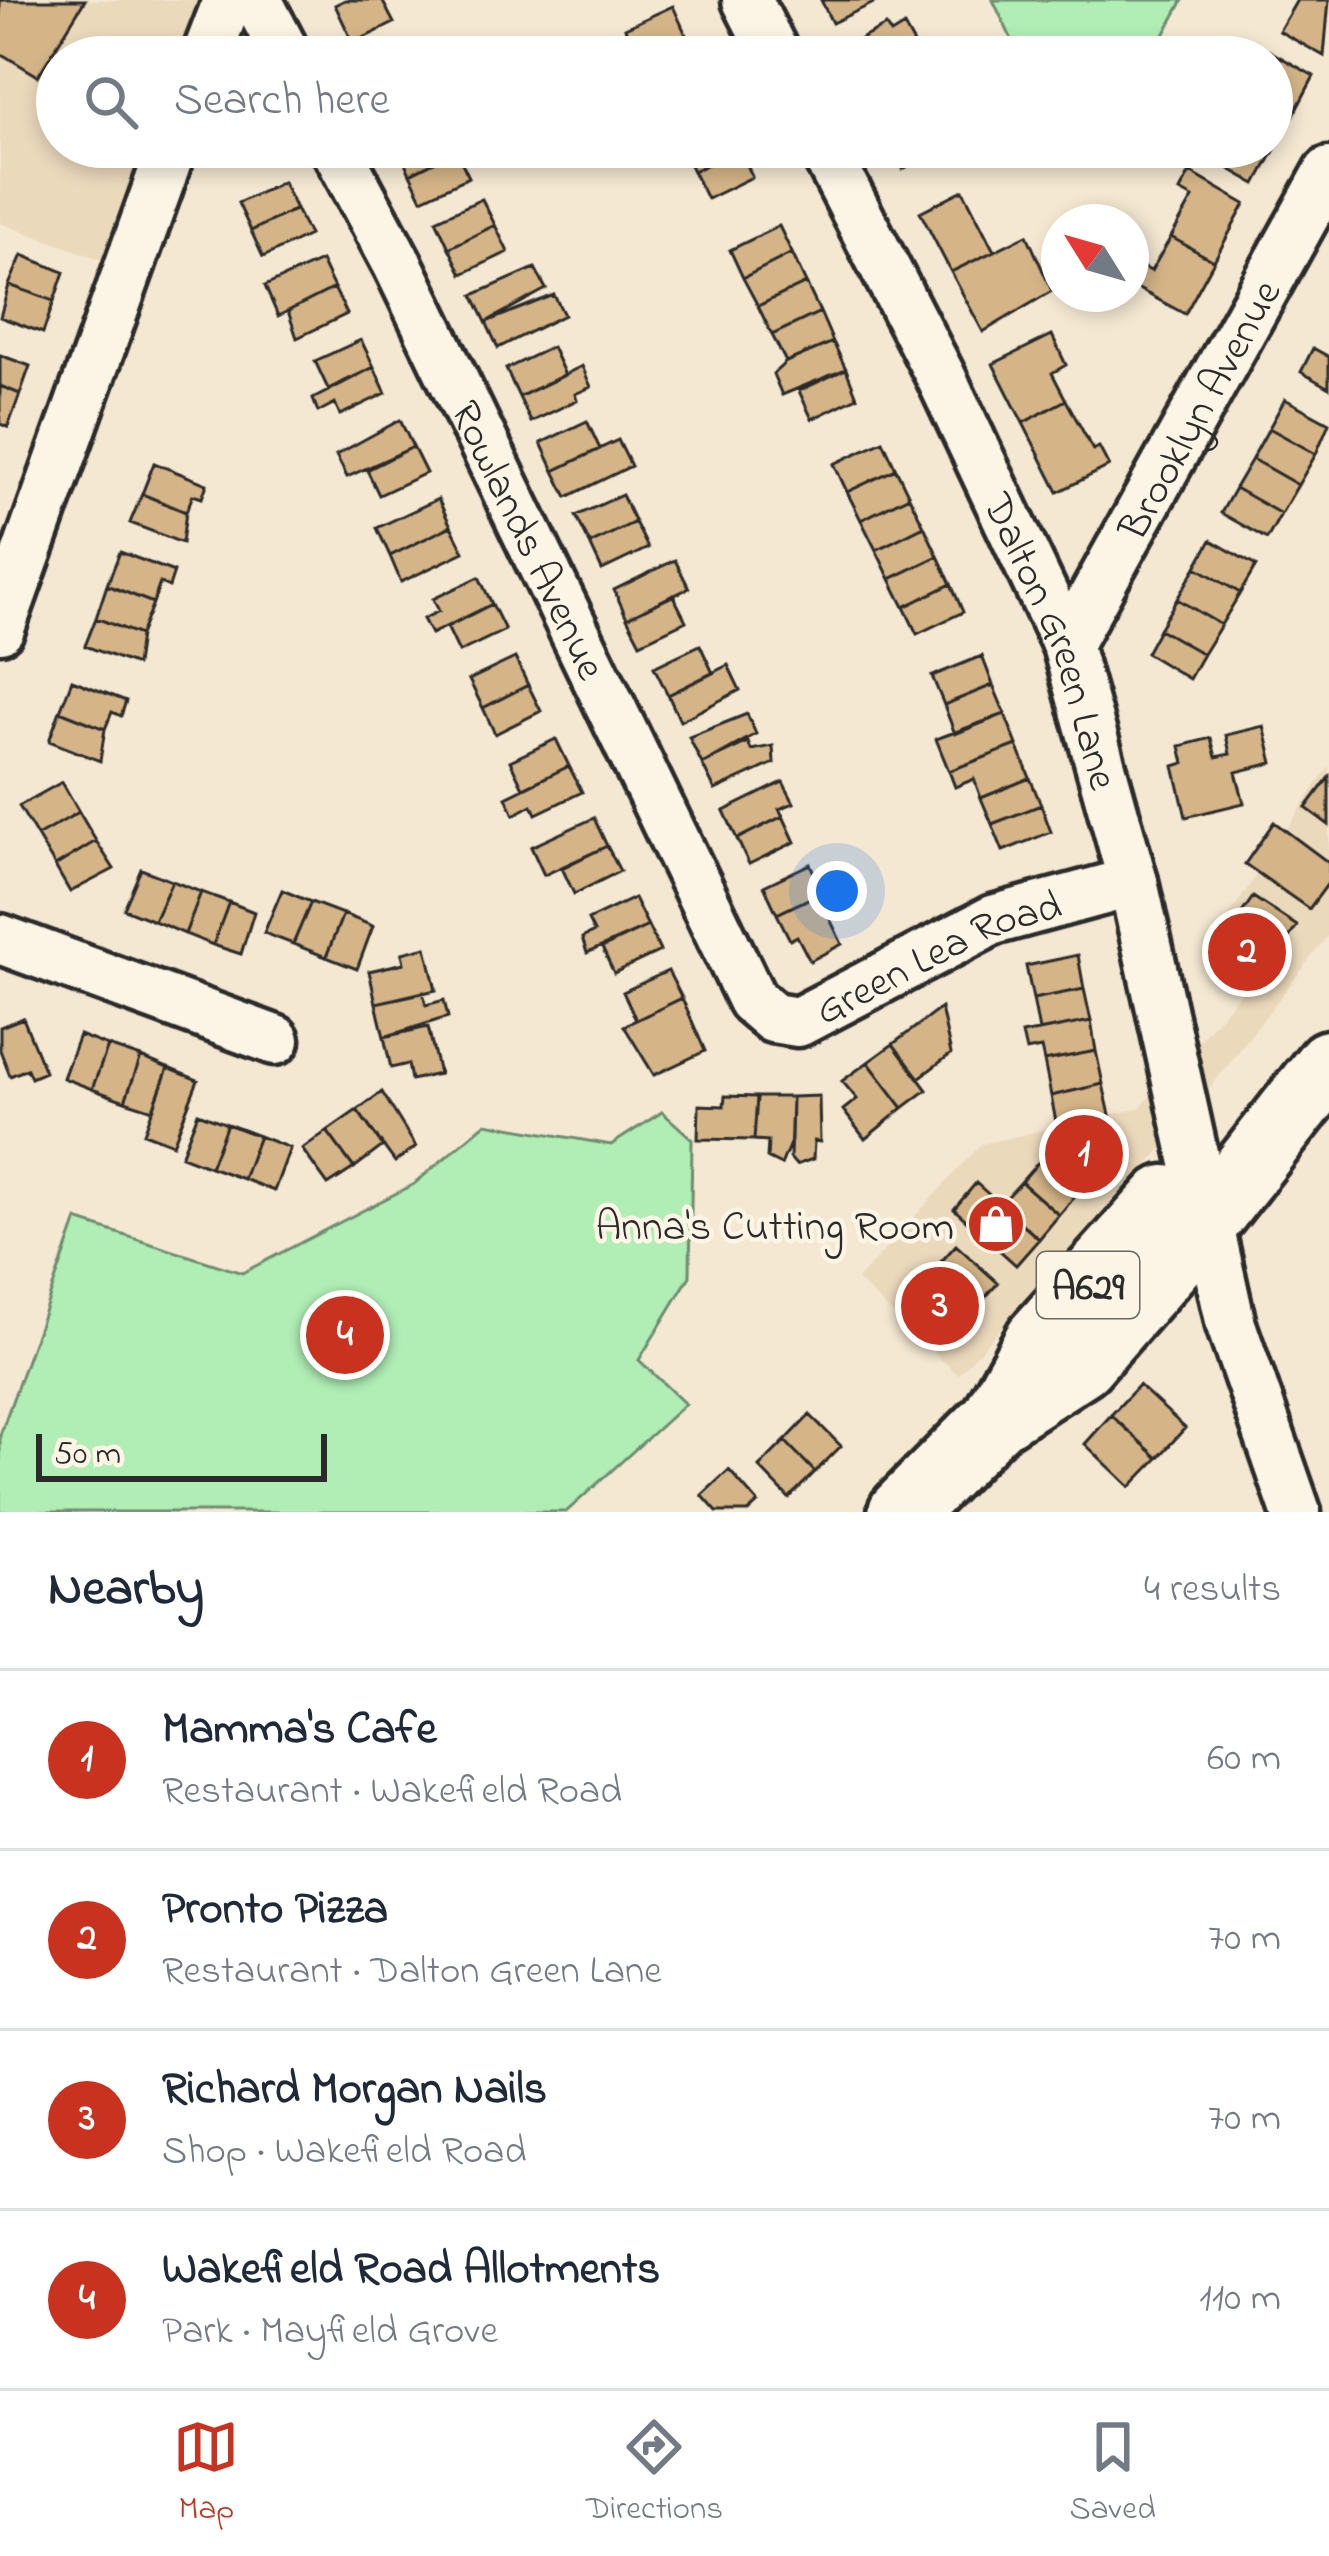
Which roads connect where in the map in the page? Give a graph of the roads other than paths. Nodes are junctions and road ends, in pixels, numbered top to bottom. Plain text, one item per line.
1 (228, 0) edge
2 (256, 0) edge
3 (747, 0) edge
4 (214, 36) edge
5 (276, 36) edge
6 (765, 36) edge
7 (164, 168) edge
8 (346, 168) edge
9 (834, 168) edge
10 (1329, 172) edge
11 (0, 628) edge
12 (1067, 645) junction
13 (1133, 882) junction
14 (723, 930) joint
15 (0, 939) edge
16 (1329, 1012) edge
17 (275, 1040) dead end
18 (1329, 1064) edge
19 (1202, 1192) junction
20 (902, 1512) edge
21 (1296, 1512) edge

1 - 4 street
2 - 5 street
3 - 6 street
7 - 11 street
8 - 14 street, Rowlands Avenue
9 - 12 street, Dalton Green Lane
10 - 12 street, Brooklyn Avenue
12 - 13 street, Dalton Green Lane
13 - 14 street, Green Lea Road
13 - 19 street, Dalton Green Lane
15 - 17 street
16 - 19 highway, A629
18 - 19 highway, A629
19 - 20 highway, A629
19 - 21 street, Dalton Green Lane

